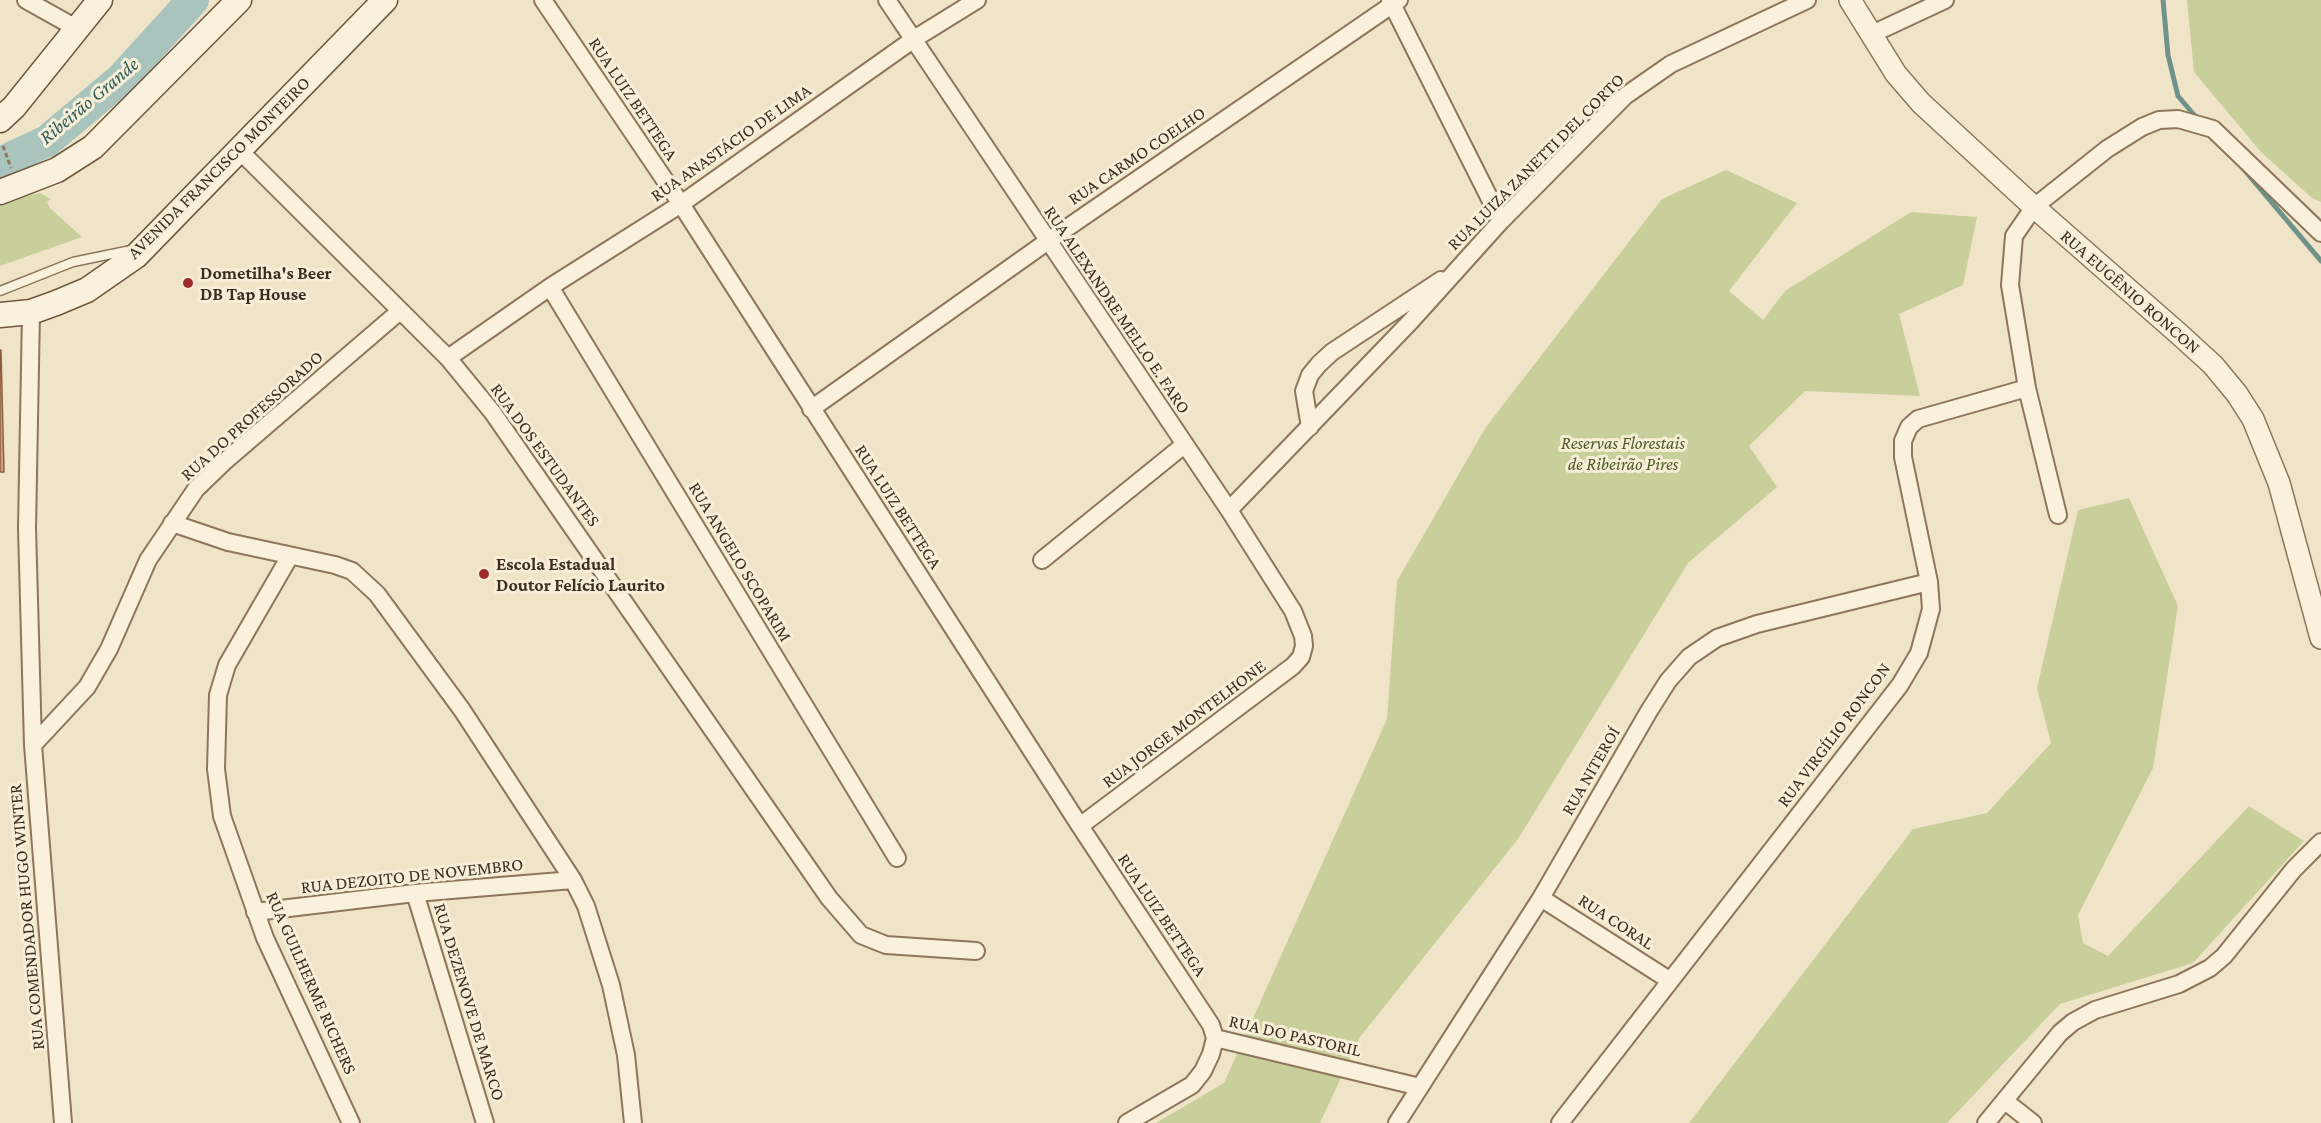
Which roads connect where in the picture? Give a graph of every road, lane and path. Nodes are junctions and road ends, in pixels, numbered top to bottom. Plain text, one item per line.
1 (26, 0) edge
2 (99, 0) edge
3 (239, 0) edge
4 (385, 0) edge
5 (543, 0) edge
6 (887, 0) edge
7 (976, 0) edge
8 (1807, 0) edge
9 (1850, 0) edge
10 (1945, 0) edge
11 (1394, 2) edge
12 (76, 28) junction
13 (1872, 34) junction
14 (914, 39) junction
15 (0, 120) edge
16 (238, 150) junction
17 (0, 192) edge
18 (681, 204) junction
19 (2034, 207) junction
20 (1501, 221) junction
21 (2321, 233) edge
22 (1048, 241) junction
23 (146, 248) junction
24 (1454, 272) junction
25 (550, 287) junction
26 (0, 291) edge
27 (400, 311) junction
28 (31, 312) junction
29 (0, 315) edge
30 (448, 358) junction
31 (2028, 388) junction
32 (811, 409) junction
33 (1310, 428) junction
34 (1184, 445) junction
35 (1229, 510) junction
36 (2058, 515) dead end
37 (172, 524) junction
38 (290, 556) junction
39 (1042, 560) dead end
40 (1929, 582) junction
41 (2321, 638) edge
42 (1304, 646) joint
43 (33, 745) junction
44 (1080, 826) junction
45 (2321, 842) edge
46 (897, 858) dead end
47 (573, 880) junction
48 (415, 893) junction
49 (1541, 898) junction
50 (255, 912) junction
51 (975, 951) dead end
52 (1669, 980) junction
53 (1215, 1038) junction
54 (1420, 1087) junction
55 (2005, 1101) junction
56 (63, 1123) edge
57 (351, 1123) edge
58 (485, 1123) edge
59 (633, 1123) edge
60 (1127, 1123) edge
61 (1397, 1123) edge
62 (1560, 1123) edge
63 (1986, 1123) edge
64 (2033, 1123) edge

1 - 12 street
2 - 12 main road
3 - 17 main road
4 - 16 main road, AVENIDA FRANCISCO MONTEIRO
5 - 18 street, RUA LUIZ BETTEGA
6 - 14 street, RUA ALEXANDRE MELLO E. FARO
7 - 14 street, RUA ANASTÁCIO DE LIMA
8 - 20 street, RUA LUIZA ZANETTI DEL CORTO
9 - 13 street, RUA EUGÊNIO RONCON
10 - 13 street
11 - 20 street
11 - 22 street, RUA CARMO COELHO
12 - 15 main road
13 - 19 street, RUA EUGÊNIO RONCON
14 - 18 street, RUA ANASTÁCIO DE LIMA
14 - 22 street, RUA ALEXANDRE MELLO E. FARO
16 - 23 main road, AVENIDA FRANCISCO MONTEIRO
16 - 27 street, RUA DOS ESTUDANTES
18 - 25 street, RUA ANASTÁCIO DE LIMA
18 - 32 street, RUA LUIZ BETTEGA
19 - 21 street
19 - 31 street
19 - 41 street, RUA EUGÊNIO RONCON
20 - 24 street, RUA LUIZA ZANETTI DEL CORTO
22 - 32 street, RUA CARMO COELHO
22 - 34 street, RUA ALEXANDRE MELLO E. FARO
23 - 26 lane
23 - 28 main road, AVENIDA FRANCISCO MONTEIRO
24 - 33 street, RUA LUIZA ZANETTI DEL CORTO
24 - 33 street, RUA LUIZA ZANETTI DEL CORTO
25 - 30 street, RUA ANASTÁCIO DE LIMA
25 - 46 street, RUA ANGELO SCOPARIM
27 - 30 street, RUA DOS ESTUDANTES
27 - 37 street, RUA DO PROFESSORADO
28 - 29 main road, AVENIDA FRANCISCO MONTEIRO
28 - 43 street, RUA COMENDADOR HUGO WINTER
30 - 51 street, RUA DOS ESTUDANTES
31 - 36 street
31 - 40 street, RUA VIRGÍLIO RONCON
32 - 44 street, RUA LUIZ BETTEGA
33 - 35 street, RUA LUIZA ZANETTI DEL CORTO
34 - 35 street, RUA ALEXANDRE MELLO E. FARO
34 - 39 street
35 - 42 street, RUA ALEXANDRE MELLO E. FARO
37 - 38 street
37 - 43 street, RUA DO PROFESSORADO
38 - 47 street
38 - 50 street, RUA GUILHERME RICHERS
40 - 49 street, RUA NITEROÍ
40 - 52 street, RUA VIRGÍLIO RONCON
42 - 44 street, RUA JORGE MONTELHONE
43 - 56 street, RUA COMENDADOR HUGO WINTER
44 - 53 street, RUA LUIZ BETTEGA
45 - 55 street
47 - 48 street, RUA DEZOITO DE NOVEMBRO
47 - 59 street
48 - 50 street, RUA DEZOITO DE NOVEMBRO
48 - 58 street, RUA DEZENOVE DE MARCO
49 - 52 street, RUA CORAL
49 - 54 street, RUA NITEROÍ
50 - 57 street, RUA GUILHERME RICHERS
52 - 62 street, RUA VIRGÍLIO RONCON
53 - 54 street, RUA DO PASTORIL
53 - 60 street, RUA DO PASTORIL
54 - 61 street, RUA NITEROÍ
55 - 63 street
55 - 64 street

